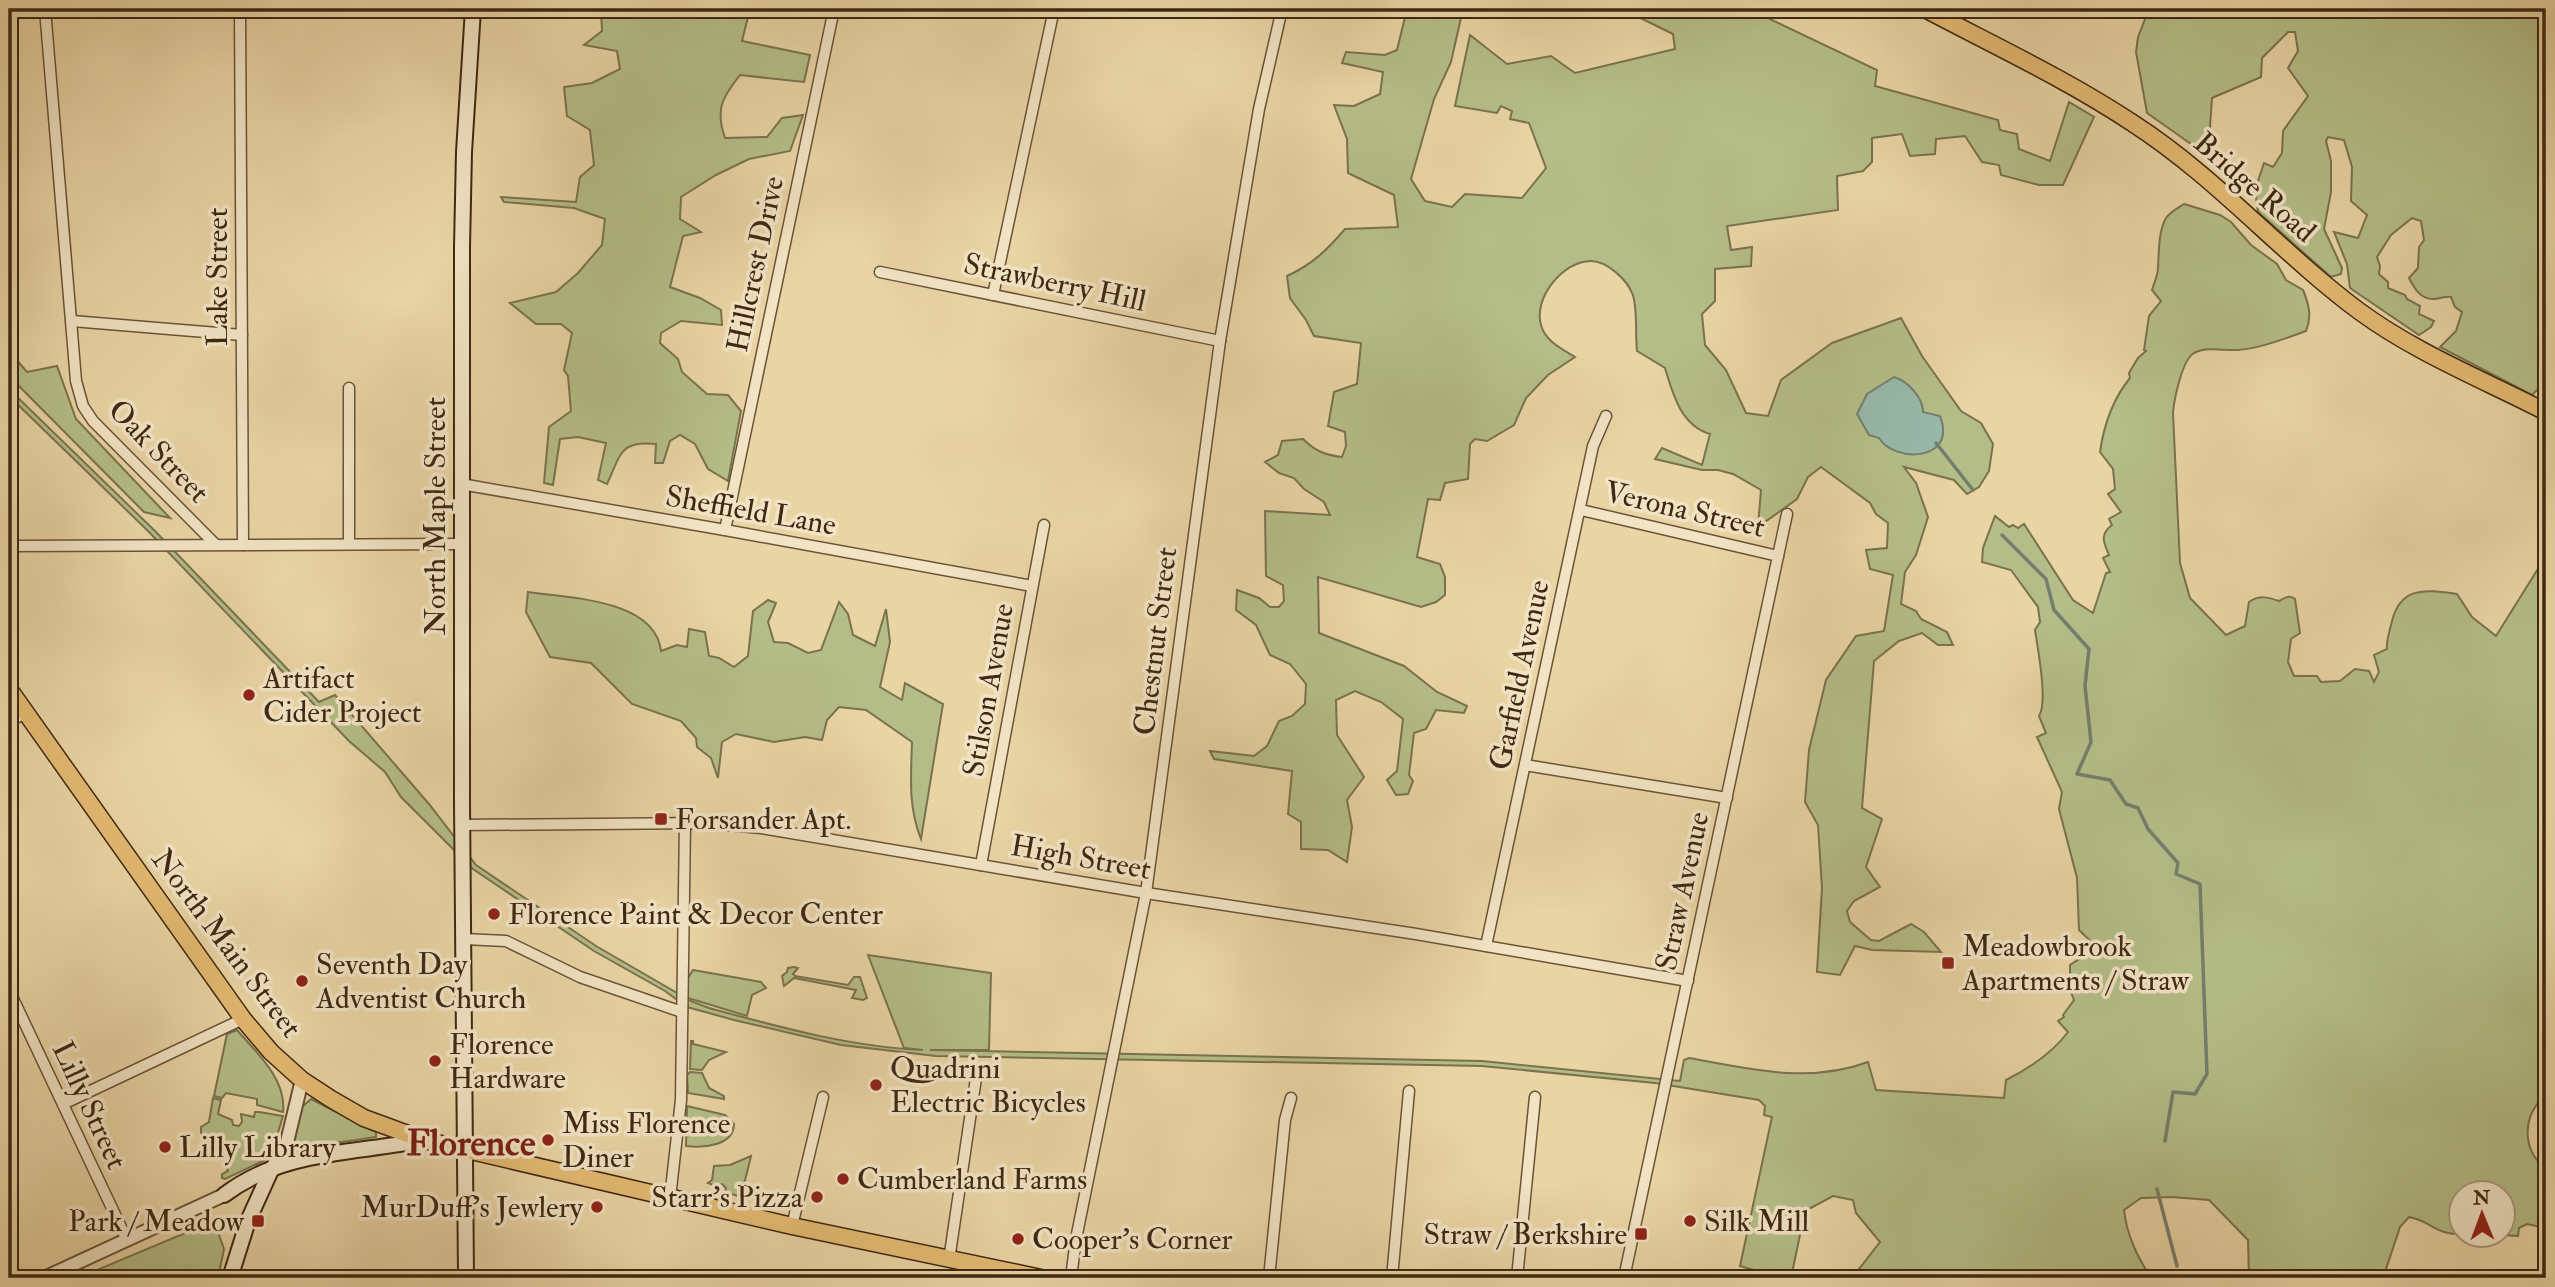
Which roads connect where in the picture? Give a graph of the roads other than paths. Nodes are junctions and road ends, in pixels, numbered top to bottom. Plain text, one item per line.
1 (46, 9) edge
2 (240, 9) edge
3 (473, 9) edge
4 (834, 9) edge
5 (1054, 9) edge
6 (1282, 9) edge
7 (1924, 9) edge
8 (880, 272) dead end
9 (993, 295) junction
10 (72, 321) junction
11 (242, 335) junction
12 (1220, 341) junction
13 (349, 388) dead end
14 (2546, 412) edge
15 (1606, 416) dead end
16 (461, 484) junction
17 (1581, 510) junction
18 (1787, 514) dead end
19 (1044, 524) dead end
20 (725, 530) junction
21 (215, 544) junction
22 (349, 544) junction
23 (461, 544) junction
24 (243, 545) junction
25 (9, 546) edge
26 (1778, 556) junction
27 (1032, 586) junction
28 (9, 689) edge
29 (26, 713) junction
30 (9, 721) edge
31 (1525, 765) junction
32 (1727, 798) junction
33 (685, 823) junction
34 (463, 825) junction
35 (981, 865) junction
36 (1146, 894) junction
37 (464, 939) junction
38 (1486, 946) junction
39 (1688, 981) junction
40 (9, 990) edge
41 (682, 1012) junction
42 (243, 1019) junction
43 (976, 1078) dead end
44 (302, 1080) junction
45 (1409, 1091) dead end
46 (823, 1097) dead end
47 (1535, 1097) dead end
48 (1291, 1098) dead end
49 (63, 1104) junction
50 (424, 1140) junction
51 (465, 1150) junction
52 (272, 1168) junction
53 (224, 1195) junction
54 (670, 1198) junction
55 (257, 1199) junction
56 (792, 1226) junction
57 (127, 1240) junction
58 (949, 1260) junction
59 (44, 1278) edge
60 (230, 1278) edge
61 (466, 1278) edge
62 (1041, 1278) edge
63 (1071, 1278) edge
64 (1269, 1278) edge
65 (1392, 1278) edge
66 (1517, 1278) edge
67 (1624, 1278) edge

1 - 10 street, Oak Street
2 - 11 street, Lake Street
3 - 16 main road, North Maple Street
4 - 20 street, Hillcrest Drive
5 - 9 street
6 - 12 street, Chestnut Street
7 - 14 main road, Bridge Road
8 - 9 street, Strawberry Hill
9 - 12 street, Strawberry Hill
10 - 11 street
10 - 21 street, Oak Street
11 - 24 street, Lake Street
12 - 36 street, Chestnut Street
13 - 22 street
15 - 17 street, Garfield Avenue
16 - 20 street, Sheffield Lane
16 - 23 main road, North Maple Street
17 - 26 street, Verona Street
17 - 31 street, Garfield Avenue
18 - 26 street, Straw Avenue
19 - 27 street, Stilson Avenue
20 - 27 street, Sheffield Lane
21 - 24 street
21 - 25 street
22 - 23 street
22 - 24 street
23 - 34 main road, North Maple Street
26 - 32 street, Straw Avenue
27 - 35 street, Stilson Avenue
28 - 29 main road, North Main Street
29 - 30 street
29 - 42 main road, North Main Street
31 - 32 street
31 - 38 street, Garfield Avenue
32 - 39 street, Straw Avenue
33 - 34 street, High Street
33 - 35 street, High Street
33 - 41 street
34 - 37 main road, North Maple Street
35 - 36 street, High Street
36 - 38 street, High Street
36 - 63 street, Chestnut Street
37 - 41 street
37 - 51 main road, North Maple Street
38 - 39 street, High Street
39 - 67 street, Straw Avenue
40 - 49 street, Lilly Street
41 - 54 street
42 - 44 main road, North Main Street
42 - 49 street
43 - 58 street
44 - 50 main road, North Main Street
44 - 52 street
45 - 65 street
46 - 56 street
47 - 66 street
48 - 64 street
49 - 57 street, Lilly Street
50 - 51 main road, North Main Street
50 - 52 main road
51 - 54 main road, North Main Street
51 - 61 main road, North Maple Street
52 - 53 main road
52 - 55 main road
53 - 55 main road
53 - 57 street
54 - 56 main road, North Main Street
55 - 60 main road
56 - 58 main road, North Main Street
57 - 59 street
58 - 62 main road, North Main Street

